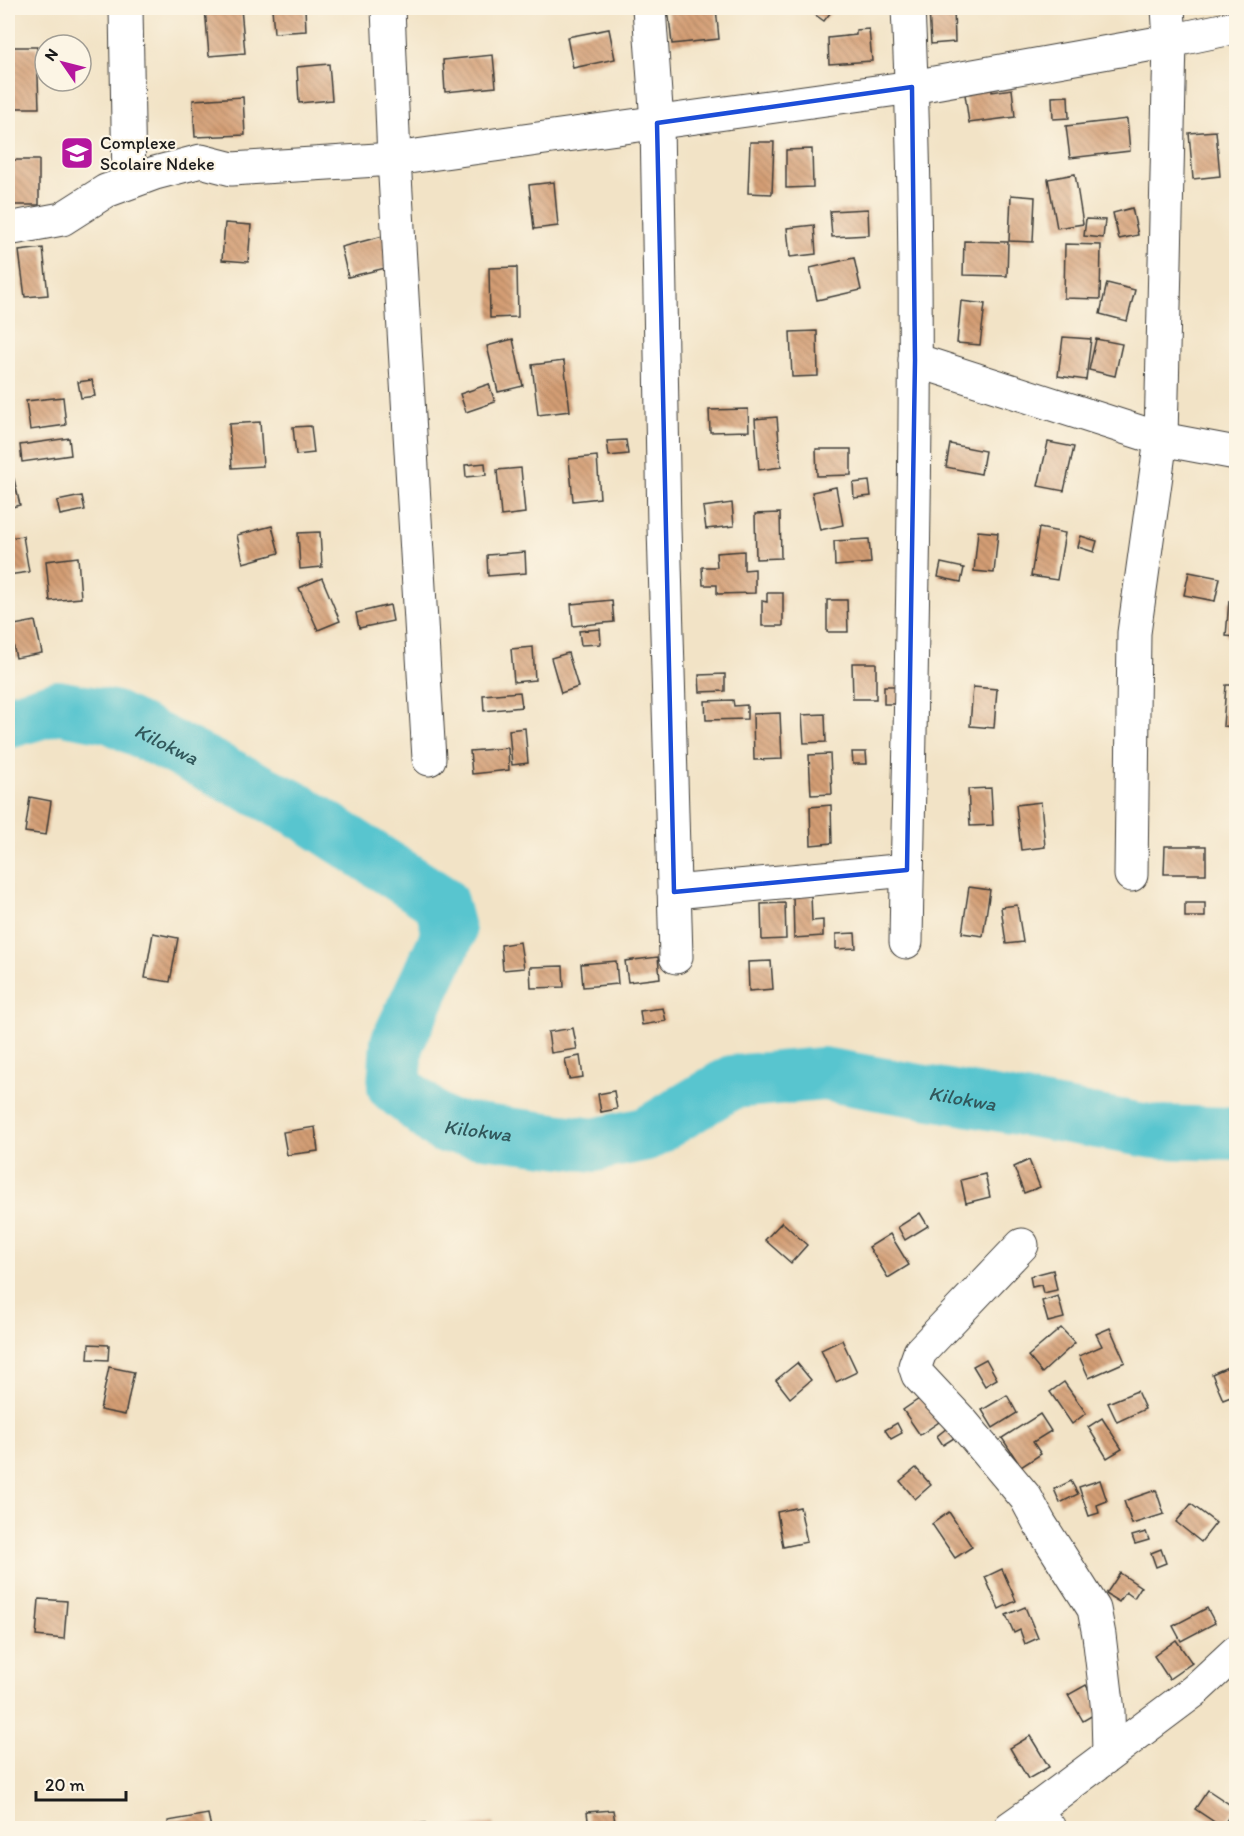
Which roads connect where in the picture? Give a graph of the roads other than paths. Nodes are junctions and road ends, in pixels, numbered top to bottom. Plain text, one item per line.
1 (126, 8) edge
2 (388, 8) edge
3 (650, 8) edge
4 (908, 8) edge
5 (1168, 8) edge
6 (1236, 27) edge
7 (1170, 41) junction
8 (912, 87) junction
9 (657, 123) junction
10 (394, 159) junction
11 (129, 182) junction
12 (8, 229) edge
13 (915, 360) junction
14 (1161, 439) junction
15 (1236, 453) edge
16 (429, 759) dead end
17 (907, 870) junction
18 (1131, 875) dead end
19 (674, 892) junction
20 (906, 942) dead end
21 (676, 957) dead end
22 (1022, 1245) dead end
23 (1236, 1652) edge
24 (1109, 1754) junction
25 (1031, 1823) edge

1 - 11 street
2 - 10 street
3 - 9 street
4 - 8 street
5 - 7 street
6 - 7 street
7 - 8 street
7 - 14 street
8 - 9 street
8 - 13 street
9 - 10 street
9 - 19 street
10 - 11 street
10 - 16 street
11 - 12 street
13 - 14 street
13 - 17 street
14 - 15 street
14 - 18 street
17 - 19 street
17 - 20 street
19 - 21 street
22 - 24 street
23 - 24 street
24 - 25 street

